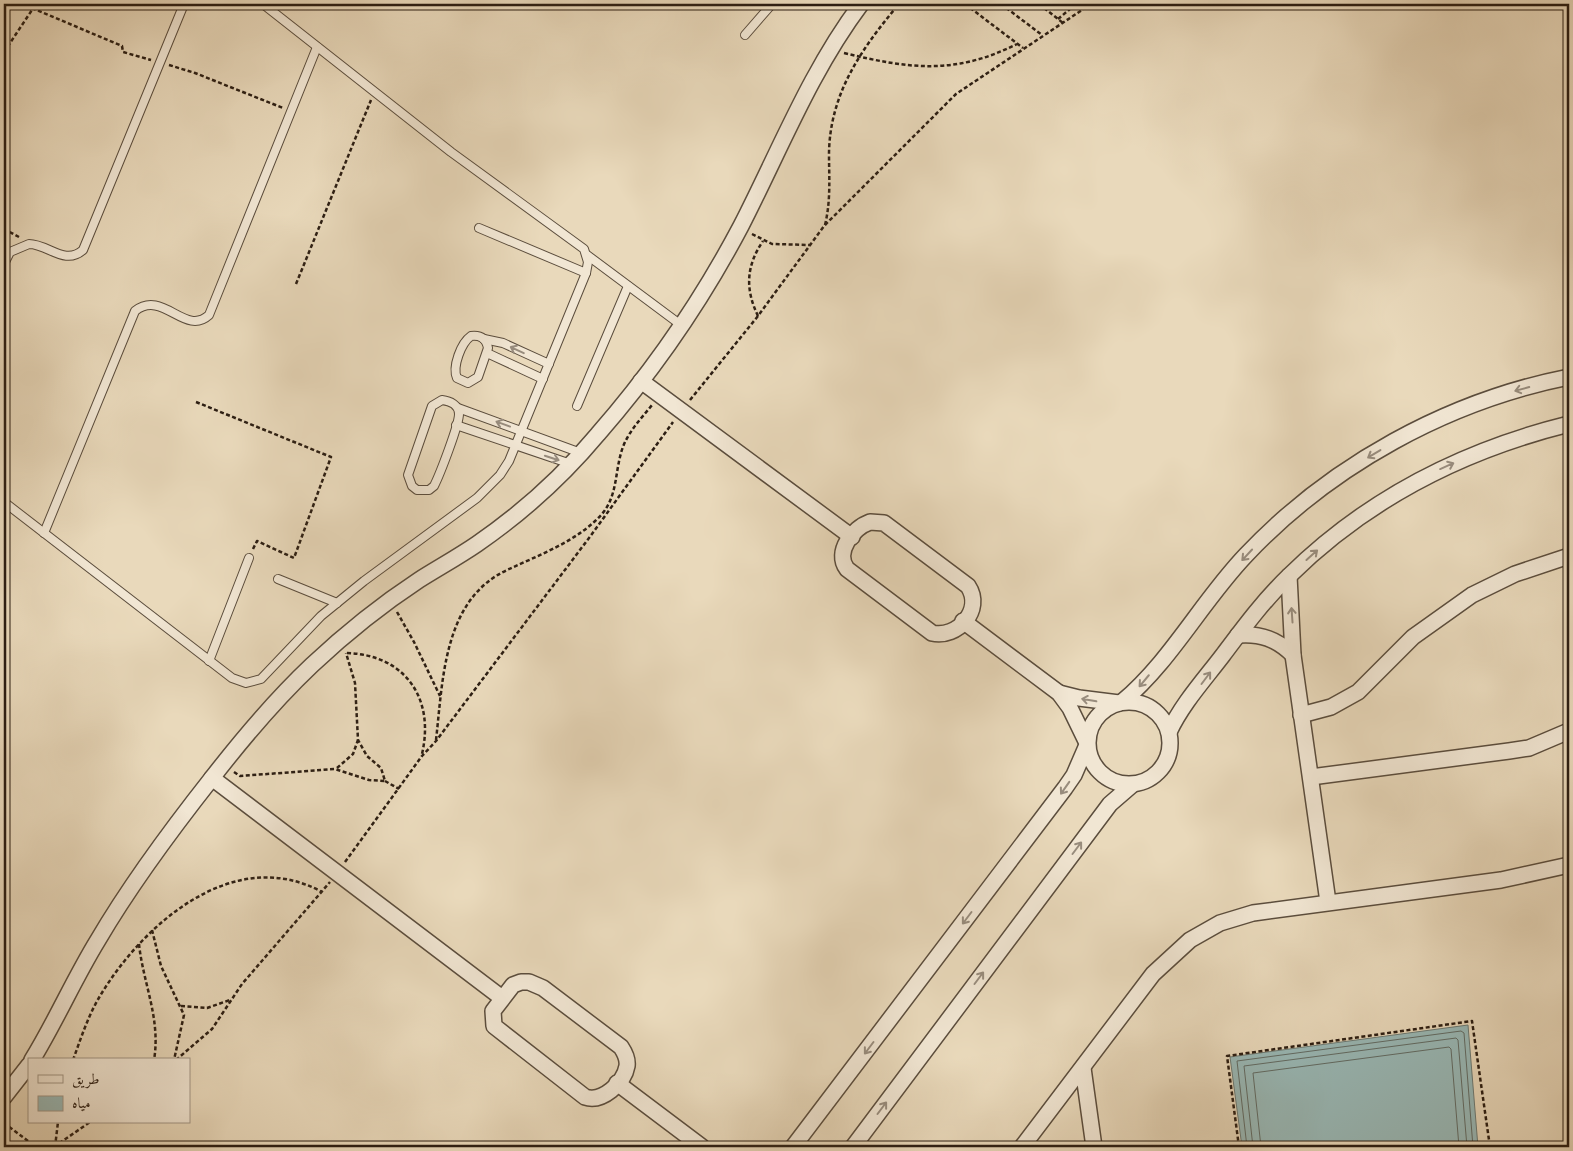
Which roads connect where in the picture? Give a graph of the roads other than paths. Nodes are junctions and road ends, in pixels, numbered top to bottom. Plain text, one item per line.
1 (184, 4) edge
2 (263, 4) edge
3 (772, 4) edge
4 (862, 4) edge
5 (745, 35) dead end
6 (317, 47) junction
7 (479, 228) dead end
8 (587, 255) junction
9 (4, 264) edge
10 (586, 273) junction
11 (628, 286) junction
12 (681, 324) junction
13 (484, 339) junction
14 (487, 352) junction
15 (549, 364) junction
16 (1569, 377) edge
17 (543, 379) junction
18 (642, 381) junction
19 (577, 406) dead end
20 (458, 408) junction
21 (456, 425) junction
22 (1563, 425) edge
23 (523, 431) junction
24 (1569, 436) edge
25 (517, 446) junction
26 (576, 458) junction
27 (4, 502) edge
28 (44, 533) junction
29 (852, 537) junction
30 (1569, 556) edge
31 (249, 558) road end
32 (1289, 576) junction
33 (278, 579) dead end
34 (337, 603) junction
35 (963, 621) junction
36 (1238, 635) junction
37 (1293, 655) junction
38 (209, 661) junction
39 (1059, 693) junction
40 (1120, 703) junction
41 (1302, 714) junction
42 (1569, 731) edge
43 (1169, 732) junction
44 (1087, 744) junction
45 (1311, 777) junction
46 (212, 778) junction
47 (1132, 785) junction
48 (1569, 865) edge
49 (1328, 902) junction
50 (502, 998) junction
51 (33, 1058) edge
52 (28, 1066) edge
53 (1083, 1068) junction
54 (617, 1083) junction
55 (4, 1097) edge
56 (702, 1147) edge
57 (792, 1147) edge
58 (853, 1147) edge
59 (1022, 1147) edge
60 (1094, 1147) edge

1 - 9 lane
2 - 6 lane
3 - 5 lane
4 - 12 street
6 - 8 lane
6 - 28 lane
7 - 10 lane
8 - 10 lane
8 - 11 lane
10 - 15 lane
11 - 12 lane
11 - 19 lane
12 - 18 street
13 - 14 lane
13 - 14 lane
15 -> 13 lane
14 - 17 lane
15 - 17 lane
16 -> 40 street
17 - 23 lane
18 - 26 street
18 - 29 street
20 - 21 lane
20 - 21 lane
23 -> 20 lane
21 - 25 lane
22 - 24 street
32 -> 22 street
23 - 25 lane
23 - 26 lane
25 -> 26 lane
25 - 34 lane
26 - 46 street
27 - 28 lane
28 - 38 lane
29 - 35 street
29 - 35 street
30 - 41 street
31 - 38 lane
32 - 36 street
37 -> 32 street
33 - 34 lane
34 - 38 lane
35 - 39 street
36 - 37 street
43 -> 36 street
37 - 41 street
40 -> 39 street
39 - 44 street
40 - 43 street
40 - 44 street
41 - 45 street
42 - 45 street
43 - 47 street
44 - 47 street
44 -> 57 street
45 - 49 street
46 - 50 street
46 - 51 street
58 -> 47 street
48 - 49 street
49 - 53 street
50 - 54 street
50 - 54 street
52 - 55 street
53 - 59 street
53 - 60 street
54 - 56 street

